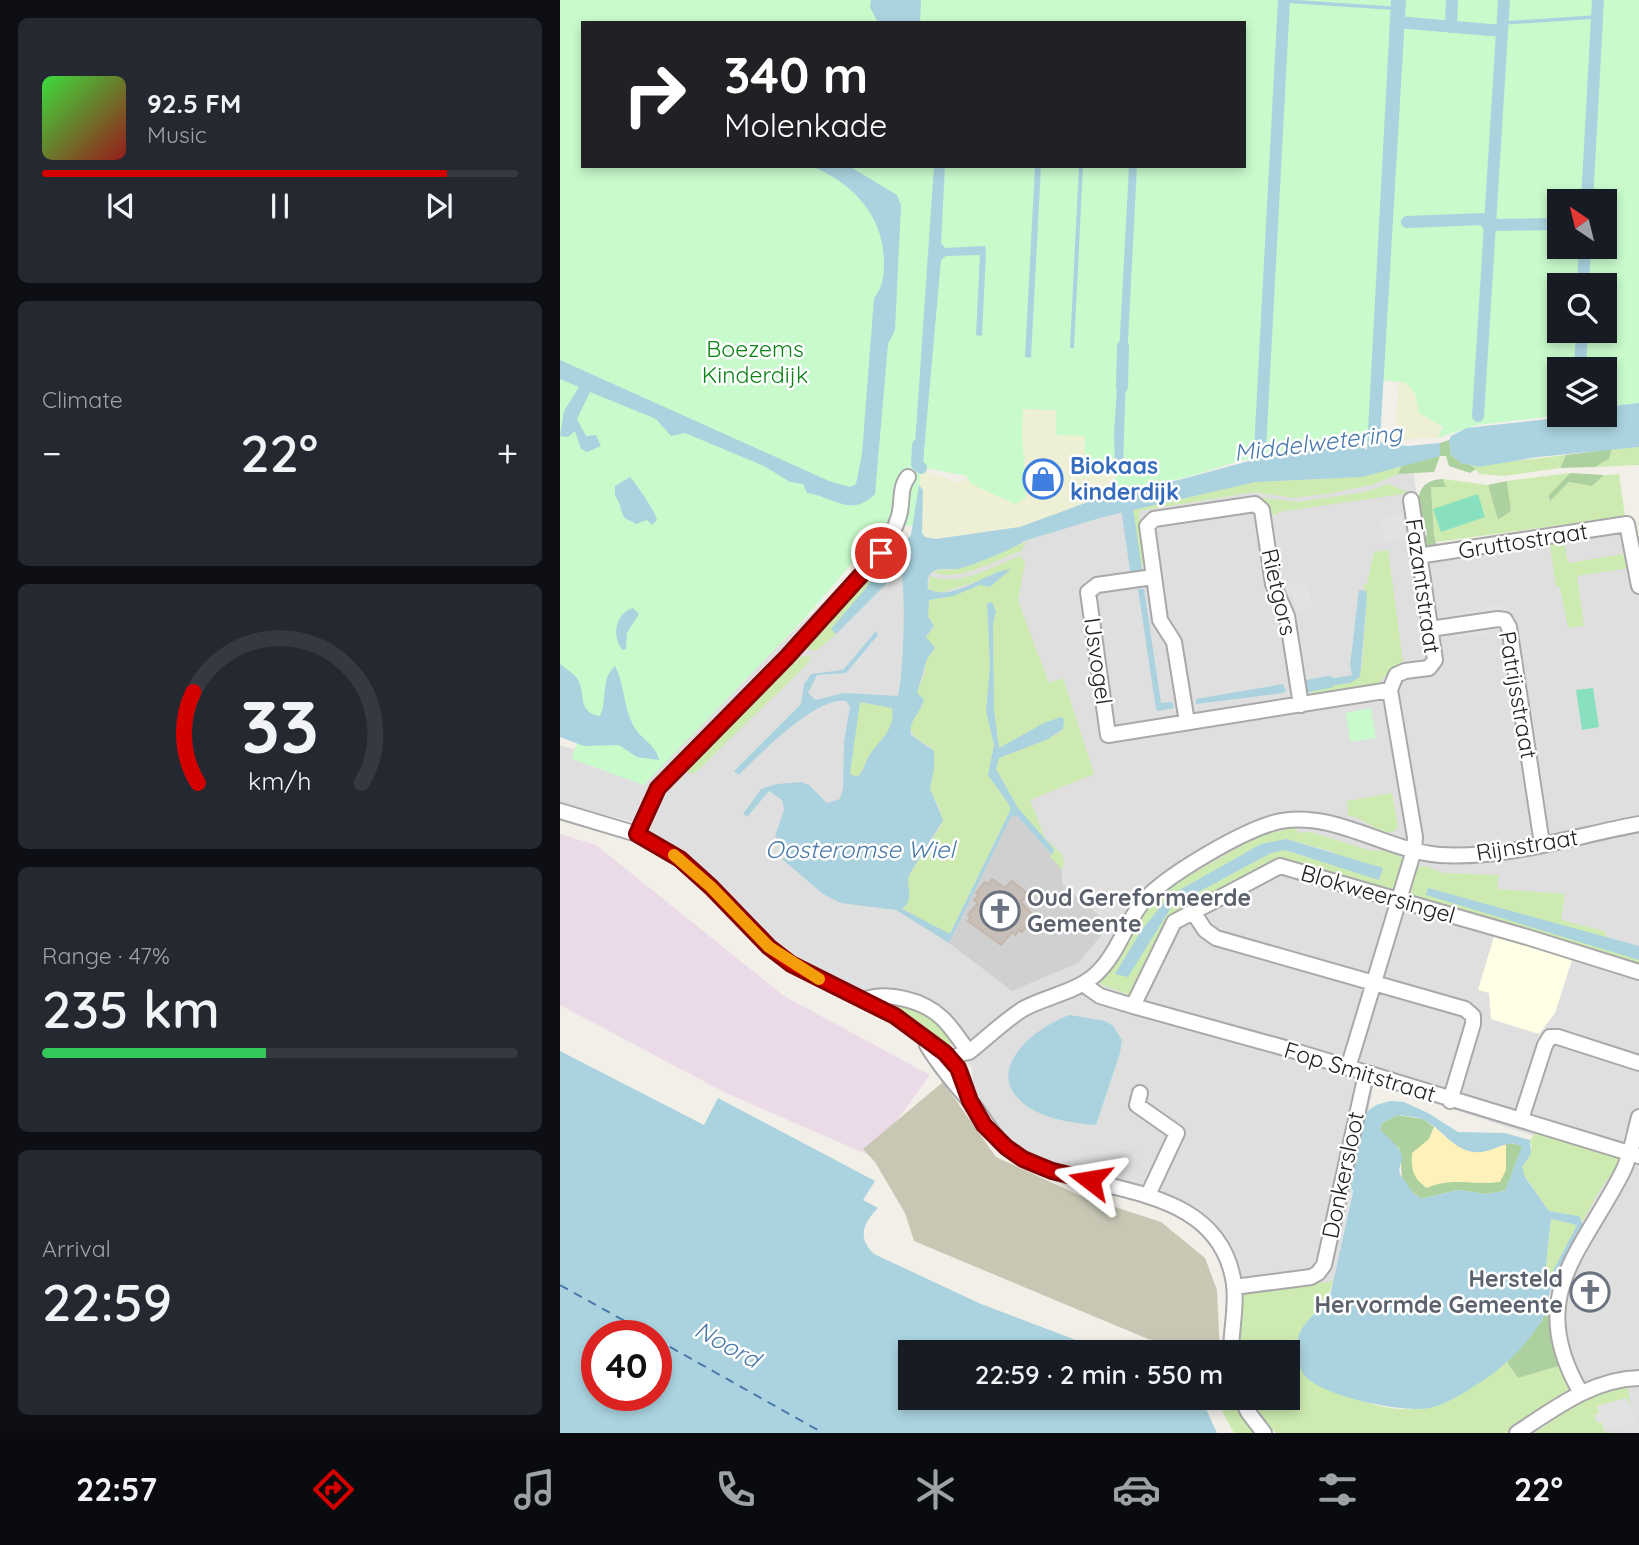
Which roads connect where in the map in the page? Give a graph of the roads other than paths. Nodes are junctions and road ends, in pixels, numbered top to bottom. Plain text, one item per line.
1 (908, 477) dead end
2 (1411, 500) dead end
3 (1418, 556) junction
4 (1153, 577) junction
5 (1639, 586) edge
6 (1430, 629) junction
7 (1390, 690) junction
8 (1301, 705) junction
9 (1187, 722) junction
10 (560, 811) edge
11 (1639, 824) edge
12 (637, 834) junction
13 (1542, 844) junction
14 (1414, 850) junction
15 (1398, 899) junction
16 (1194, 912) junction
17 (1639, 972) edge
18 (1373, 982) junction
19 (1083, 984) junction
20 (864, 1000) junction
21 (1133, 1006) junction
22 (969, 1052) junction
23 (1639, 1063) edge
24 (1348, 1068) junction
25 (948, 1069) junction
26 (1366, 1074) junction
27 (1140, 1093) dead end
28 (1450, 1101) junction
29 (1639, 1116) edge
30 (1521, 1119) junction
31 (1634, 1155) edge
32 (1148, 1195) junction
33 (1234, 1287) junction
34 (1232, 1340) edge
35 (1639, 1378) edge
36 (1581, 1392) junction
37 (1247, 1410) edge
38 (1264, 1433) edge
39 (1517, 1433) edge

1 - 12 street
2 - 3 street, Fazantstraat
3 - 5 street, Gruttostraat
3 - 6 street, Fazantstraat
4 - 8 street, Rietgors
4 - 9 street, Rietgors
4 - 9 street, IJsvogel
6 - 7 street, Fazantstraat
6 - 13 street, Patrijsstraat
7 - 8 street
7 - 14 street
8 - 9 street
10 - 12 street
11 - 13 street, Rijnstraat
12 - 20 street
13 - 14 street, Rijnstraat
14 - 15 street
14 - 19 street, Rijnstraat
15 - 16 street, Blokweersingel
15 - 17 street, Blokweersingel
15 - 18 street
16 - 18 street
16 - 21 street, Blokweersingel
18 - 24 street
18 - 28 street
19 - 21 street, Fop Smitstraat
19 - 22 street, Rijnstraat
20 - 22 street
20 - 25 street
21 - 24 street, Fop Smitstraat
22 - 25 street, Rijnstraat
23 - 30 street
24 - 26 street, Fop Smitstraat
25 - 32 street
26 - 28 street, Fop Smitstraat
26 - 33 street, Donkersloot
27 - 32 street
28 - 30 street, Fop Smitstraat
29 - 31 street
30 - 31 street, Fop Smitstraat
31 - 36 street
32 - 33 street
33 - 34 street
35 - 36 street
36 - 39 street
37 - 38 street

